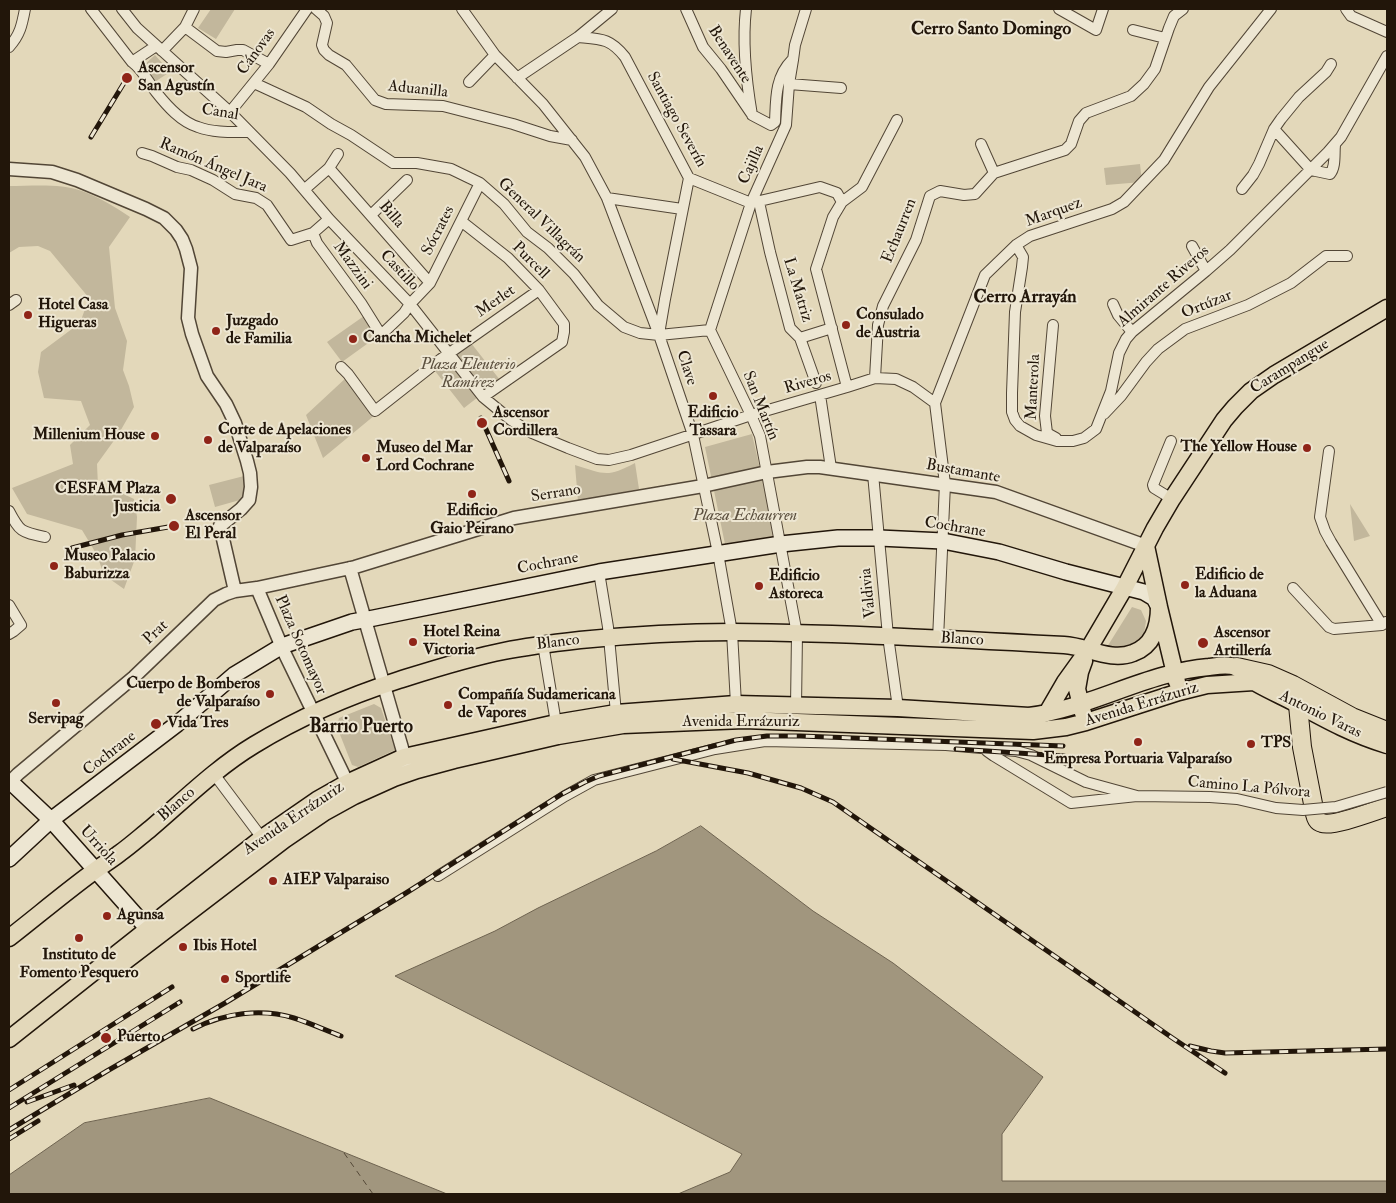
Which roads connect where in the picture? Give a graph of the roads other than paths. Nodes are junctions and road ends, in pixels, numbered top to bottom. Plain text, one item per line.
1 (25, 9) edge
2 (91, 9) edge
3 (122, 9) edge
4 (194, 9) edge
5 (307, 9) edge
6 (316, 9) edge
7 (462, 9) edge
8 (612, 9) edge
9 (686, 9) edge
10 (746, 9) edge
11 (806, 9) edge
12 (1059, 9) edge
13 (1102, 9) edge
14 (1183, 9) edge
15 (1271, 9) edge
16 (1346, 9) edge
17 (185, 27) junction
18 (1133, 30) dead end
19 (1387, 32) edge
20 (578, 38) junction
21 (1165, 38) junction
22 (9, 47) edge
23 (159, 49) junction
24 (495, 55) junction
25 (1387, 56) edge
26 (793, 60) junction
27 (132, 62) junction
28 (269, 64) junction
29 (1331, 64) dead end
30 (517, 78) junction
31 (469, 82) dead end
32 (254, 83) junction
33 (789, 84) junction
34 (841, 88) dead end
35 (230, 112) junction
36 (752, 115) junction
37 (897, 120) dead end
38 (1274, 129) junction
39 (249, 132) junction
40 (572, 140) junction
41 (981, 144) dead end
42 (1334, 145) junction
43 (142, 153) dead end
44 (338, 154) dead end
45 (329, 168) junction
46 (9, 169) edge
47 (1311, 170) junction
48 (994, 173) junction
49 (689, 178) junction
50 (407, 180) dead end
51 (480, 182) junction
52 (305, 189) junction
53 (1242, 189) dead end
54 (607, 198) junction
55 (755, 202) junction
56 (842, 202) junction
57 (682, 209) junction
58 (371, 215) junction
59 (330, 220) junction
60 (461, 221) junction
61 (313, 233) junction
62 (1016, 245) junction
63 (1192, 246) dead end
64 (1347, 256) dead end
65 (1206, 271) junction
66 (430, 283) junction
67 (539, 290) junction
68 (410, 304) junction
69 (1113, 304) dead end
70 (1387, 308) edge
71 (1053, 325) dead end
72 (832, 328) junction
73 (710, 330) junction
74 (1132, 332) junction
75 (381, 335) joint
76 (659, 335) junction
77 (800, 338) junction
78 (448, 354) junction
79 (341, 367) dead end
80 (874, 378) junction
81 (816, 383) dead end
82 (848, 387) junction
83 (820, 395) junction
84 (483, 397) junction
85 (935, 403) junction
86 (751, 416) junction
87 (1102, 416) junction
88 (693, 435) junction
89 (1062, 441) junction
90 (1171, 441) dead end
91 (1329, 451) dead end
92 (831, 468) junction
93 (767, 472) junction
94 (873, 474) junction
95 (944, 484) junction
96 (703, 486) junction
97 (1172, 500) junction
98 (9, 511) edge
99 (45, 537) dead end
100 (878, 538) junction
101 (942, 542) junction
102 (781, 544) junction
103 (1146, 546) junction
104 (718, 553) junction
105 (352, 568) junction
106 (599, 572) junction
107 (1125, 587) junction
108 (257, 588) junction
109 (1293, 588) dead end
110 (235, 591) junction
111 (9, 605) edge
112 (1158, 607) junction
113 (364, 620) junction
114 (1384, 624) edge
115 (732, 632) junction
116 (9, 634) edge
117 (797, 634) junction
118 (888, 636) junction
119 (608, 637) junction
120 (938, 638) junction
121 (543, 644) junction
122 (282, 646) junction
123 (1088, 650) junction
124 (1237, 667) junction
125 (1174, 672) junction
126 (1254, 682) junction
127 (383, 685) junction
128 (1179, 692) junction
129 (736, 704) junction
130 (1081, 704) junction
131 (1298, 705) junction
132 (796, 706) junction
133 (898, 708) junction
134 (313, 713) junction
135 (616, 713) junction
136 (1047, 714) junction
137 (744, 720) junction
138 (1086, 722) junction
139 (556, 723) junction
140 (1387, 731) edge
141 (1387, 745) edge
142 (986, 748) junction
143 (406, 765) junction
144 (214, 774) junction
145 (9, 782) edge
146 (351, 790) junction
147 (1387, 792) edge
148 (1136, 796) junction
149 (1387, 807) edge
150 (51, 820) junction
151 (262, 838) junction
152 (9, 859) edge
153 (95, 870) junction
154 (438, 876) dead end
155 (152, 933) junction
156 (9, 938) edge
157 (9, 1040) edge
158 (9, 1050) edge

1 - 22 street
2 - 27 street, Canal
3 - 23 street, Castillo
4 - 17 street
5 - 28 street, Cánovas
6 - 40 street, Aduanilla
7 - 24 street, Clave
8 - 20 street
9 - 36 street, Benavente
10 - 36 street
11 - 26 street, Cajilla
12 - 13 street
14 - 21 street, Echaurren
15 - 62 street, Marquez
16 - 19 street
17 - 23 street
17 - 28 street
18 - 21 street
20 - 30 street
20 - 49 street, Santiago Severín
21 - 48 street, Echaurren
23 - 27 street
23 - 35 street, Castillo
24 - 30 street, Clave
24 - 31 street
25 - 42 street, Almirante Riveros
26 - 33 street, Cajilla
26 - 36 street
27 - 39 street, Canal
28 - 32 street, Cánovas
29 - 38 street
30 - 40 street, Clave
32 - 35 street, Cánovas
32 - 51 street, General Villagrán
33 - 34 street
33 - 55 street, Cajilla
35 - 39 street, Castillo
37 - 56 street
38 - 47 street
38 - 53 street
39 - 52 street, Castillo
40 - 54 street, Clave
41 - 48 street
42 - 47 street, Almirante Riveros
42 - 47 street
43 - 61 street, Ramón Ángel Jara
44 - 45 street
45 - 52 street
45 - 58 street, Billa
46 - 110 street
47 - 65 street, Almirante Riveros
48 - 80 street, Echaurren
49 - 55 street, Santiago Severín
49 - 57 street
50 - 58 street
51 - 60 street, Sócrates
51 - 76 street, General Villagrán
52 - 59 street, Castillo
54 - 57 street
54 - 76 street, Clave
55 - 56 street
55 - 73 street, Cajilla
55 - 77 street, La Matriz
56 - 72 street
57 - 76 street
58 - 66 street, Billa
59 - 61 street, Mazzini
59 - 68 street, Castillo
60 - 66 street, Sócrates
60 - 67 street, Purcell
61 - 75 street, Mazzini
62 - 85 street, Marquez
62 - 89 street, Almirante Riveros
63 - 65 street
64 - 87 street, Ortúzar
65 - 74 street, Almirante Riveros
66 - 68 street, Sócrates
67 - 78 street, Merlet
67 - 84 street, Purcell
68 - 75 street, Sócrates
68 - 78 street, Castillo
69 - 74 street
70 - 97 main road, Carampangue
71 - 89 street, Manterola
72 - 77 street
72 - 82 street
73 - 76 street
73 - 86 street, San Martín
74 - 87 street, Almirante Riveros
76 - 88 street, Clave
77 - 81 street, La Matriz
78 - 79 street, Merlet
78 - 84 street, Castillo
80 - 82 street, Riveros
80 - 85 street
82 - 83 street, Riveros
83 - 86 street, Riveros
83 - 92 street
84 - 88 street, Castillo
85 - 95 street, Marquez
86 - 88 street, Riveros
86 - 93 street, San Martín
87 - 89 street, Almirante Riveros
88 - 96 street, Clave
90 - 97 street
91 - 114 street
92 - 93 street, Bustamante
92 - 94 street, Bustamante
93 - 96 street, Serrano
93 - 102 street, San Martín
94 - 95 street, Bustamante
94 - 100 street, Valdivia
95 - 101 street, Marquez
95 - 103 street, Bustamante
96 - 104 street, Clave
96 - 105 street, Serrano
97 - 103 main road, Carampangue
98 - 99 street
100 - 101 main road, Cochrane
100 - 102 main road, Cochrane
100 - 118 street, Valdivia
101 - 107 main road, Cochrane
101 - 120 street, Marquez
102 - 104 main road, Cochrane
102 - 117 street, San Martín
103 - 107 main road, Carampangue
103 - 112 main road
104 - 106 main road, Cochrane
104 - 115 street, Clave
105 - 108 street, Prat
105 - 113 street
106 - 113 main road, Cochrane
106 - 119 street
107 - 112 main road, Cochrane
107 - 123 main road, Carampangue
108 - 110 street, Prat
108 - 122 street, Plaza Sotomayor
109 - 114 street
110 - 145 street, Prat
111 - 116 street
112 - 123 main road, Blanco
112 - 125 main road
113 - 122 main road, Cochrane
113 - 127 street
115 - 117 main road, Blanco
115 - 119 main road, Blanco
115 - 129 street, Clave
117 - 118 main road, Blanco
117 - 132 street, San Martín
118 - 120 main road, Blanco
118 - 133 street, Valdivia
119 - 121 main road, Blanco
119 - 135 street
120 - 123 main road, Blanco
121 - 127 main road, Blanco
121 - 139 street
122 - 134 street, Plaza Sotomayor
122 - 150 main road, Cochrane
123 - 130 main road, Carampangue
123 - 136 main road, Carampangue
124 - 125 main road, Avenida Errázuriz
124 - 126 main road
124 - 140 highway
125 - 128 main road
125 - 130 main road, Avenida Errázuriz
126 - 128 main road, Avenida Errázuriz
126 - 131 main road, Antonio Varas
127 - 134 main road, Blanco
127 - 143 street
128 - 138 main road, Avenida Errázuriz
129 - 132 main road, Avenida Errázuriz
129 - 135 main road, Avenida Errázuriz
130 - 136 main road, Avenida Errázuriz
130 - 138 main road, Carampangue
131 - 141 main road, Antonio Varas
131 - 149 highway
132 - 133 main road, Avenida Errázuriz
132 - 137 main road
133 - 136 main road, Avenida Errázuriz
134 - 144 main road, Blanco
134 - 146 street, Plaza Sotomayor
135 - 139 main road, Avenida Errázuriz
137 - 138 main road, Avenida Errázuriz
137 - 143 main road, Avenida Errázuriz
139 - 143 main road, Avenida Errázuriz
142 - 148 street
142 - 148 street
142 - 154 street
143 - 146 main road, Avenida Errázuriz
144 - 151 street
144 - 153 main road, Blanco
145 - 150 main road, Urriola
146 - 151 main road, Avenida Errázuriz
146 - 155 main road, Avenida Errázuriz
147 - 148 street, Camino La Pólvora, bridge
150 - 152 main road, Cochrane
150 - 153 main road, Urriola
151 - 155 main road, Avenida Errázuriz
153 - 155 main road, Urriola
153 - 156 main road, Blanco
155 - 157 main road, Avenida Errázuriz
155 - 158 main road, Avenida Errázuriz

